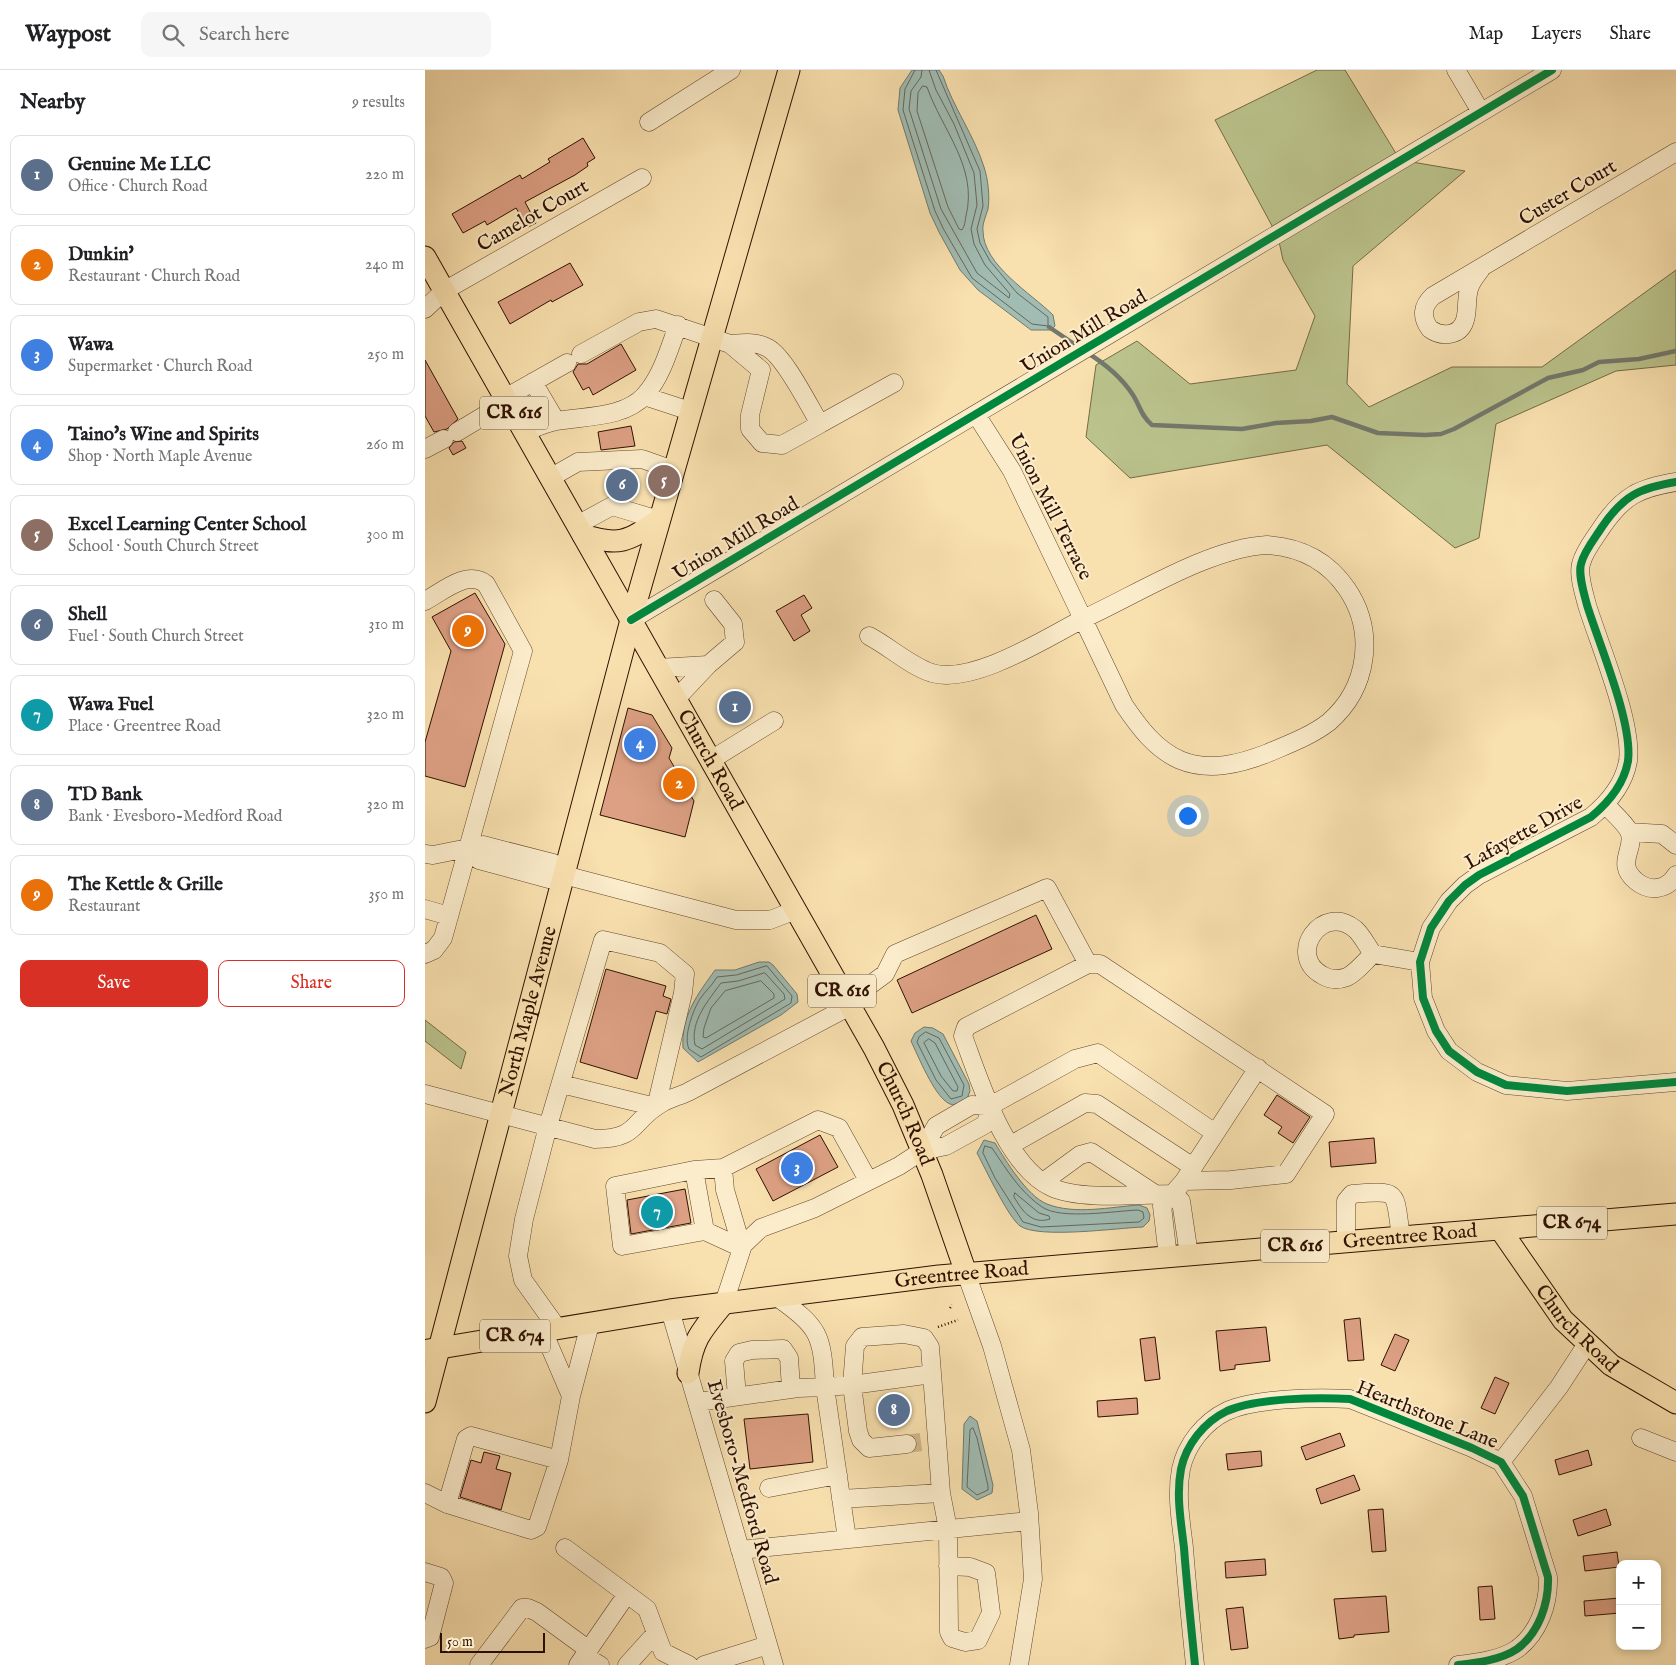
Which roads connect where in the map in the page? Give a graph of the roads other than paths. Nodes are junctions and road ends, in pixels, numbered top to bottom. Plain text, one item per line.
1 (731, 70) edge
2 (789, 70) edge
3 (1456, 70) edge
4 (1552, 70) edge
5 (1481, 112) junction
6 (649, 122) dead end
7 (1676, 152) edge
8 (642, 178) dead end
9 (425, 258) edge
10 (1481, 269) dead end
11 (435, 291) edge
12 (425, 309) edge
13 (679, 326) junction
14 (721, 340) junction
15 (533, 382) junction
16 (894, 383) dead end
17 (644, 396) junction
18 (506, 400) junction
19 (690, 411) junction
20 (977, 416) junction
21 (556, 421) junction
22 (820, 424) junction
23 (524, 432) junction
24 (425, 449) edge
25 (673, 470) junction
26 (550, 478) junction
27 (1676, 482) edge
28 (659, 520) junction
29 (580, 530) junction
30 (713, 572) junction
31 (694, 583) junction
32 (714, 600) junction
33 (425, 602) edge
34 (1083, 619) junction
35 (631, 620) junction
36 (869, 636) dead end
37 (708, 664) junction
38 (658, 668) junction
39 (676, 698) junction
40 (774, 721) dead end
41 (711, 760) junction
42 (1606, 805) junction
43 (1629, 832) junction
44 (1676, 845) edge
45 (468, 849) junction
46 (425, 854) edge
47 (564, 875) junction
48 (1676, 875) edge
49 (425, 909) edge
50 (796, 910) junction
51 (449, 916) junction
52 (425, 954) edge
53 (1373, 954) dead end
54 (1420, 962) junction
55 (1088, 964) junction
56 (851, 1006) junction
57 (1258, 1068) junction
58 (1676, 1082) edge
59 (561, 1084) junction
60 (425, 1094) edge
61 (990, 1106) junction
62 (656, 1107) junction
63 (501, 1114) junction
64 (549, 1126) junction
65 (1215, 1133) junction
66 (1011, 1145) junction
67 (922, 1152) junction
68 (723, 1168) junction
69 (694, 1170) junction
70 (868, 1180) junction
71 (1183, 1180) junction
72 (1043, 1182) junction
73 (1155, 1194) junction
74 (1676, 1214) edge
75 (1500, 1229) junction
76 (705, 1231) junction
77 (1401, 1237) junction
78 (1346, 1242) junction
79 (742, 1248) junction
80 (1178, 1256) junction
81 (966, 1273) junction
82 (777, 1297) junction
83 (723, 1304) junction
84 (670, 1310) junction
85 (590, 1324) junction
86 (550, 1330) junction
87 (1587, 1344) junction
88 (432, 1350) edge
89 (688, 1373) junction
90 (932, 1374) junction
91 (853, 1385) junction
92 (825, 1387) junction
93 (791, 1388) junction
94 (571, 1396) junction
95 (737, 1396) junction
96 (425, 1402) edge
97 (698, 1402) junction
98 (1676, 1403) edge
99 (1641, 1438) dead end
100 (922, 1443) junction
101 (1676, 1452) edge
102 (559, 1460) junction
103 (1501, 1462) junction
104 (839, 1475) junction
105 (769, 1488) dead end
106 (425, 1493) edge
107 (941, 1493) junction
108 (841, 1499) junction
109 (447, 1504) junction
110 (425, 1505) edge
111 (1029, 1522) junction
112 (948, 1529) junction
113 (847, 1539) junction
114 (565, 1548) dead end
115 (740, 1550) junction
116 (948, 1566) dead end
117 (425, 1572) edge
118 (627, 1594) junction
119 (655, 1634) junction
120 (425, 1639) edge
121 (768, 1645) junction
122 (584, 1657) edge
123 (479, 1665) edge
124 (600, 1665) edge
125 (627, 1665) edge
126 (689, 1665) edge
127 (704, 1665) edge
128 (774, 1665) edge
129 (1019, 1665) edge
130 (1195, 1665) edge
131 (1458, 1665) edge

1 - 6 street
2 - 14 main road, North Maple Avenue
3 - 5 street
4 - 5 street, Union Mill Road
5 - 20 street, Union Mill Road
7 - 10 street, Custer Court
8 - 11 street, Camelot Court
9 - 11 main road, Church Road / CR 616
11 - 12 street, Camelot Court
11 - 18 main road, Church Road / CR 616
13 - 14 street
13 - 15 street
13 - 17 street
14 - 19 main road, North Maple Avenue
14 - 22 street
14 - 22 street
15 - 18 street
15 - 21 street
16 - 22 street
17 - 19 street
17 - 21 street
18 - 23 main road, Church Road / CR 616
18 - 24 street
19 - 25 main road, North Maple Avenue
20 - 30 street, Union Mill Road
20 - 34 street, Union Mill Terrace
21 - 23 street
23 - 26 main road, Church Road / CR 616
25 - 26 street
25 - 28 main road, North Maple Avenue
26 - 29 main road, Church Road / CR 616
27 - 42 street, Lafayette Drive
28 - 29 main road
28 - 29 street
28 - 35 main road, North Maple Avenue
29 - 35 main road, Church Road / CR 616
30 - 31 street, Union Mill Road
30 - 32 street
31 - 32 street
31 - 35 street, Union Mill Road
32 - 37 street
33 - 45 street
34 - 34 street, Union Mill Terrace
34 - 36 street
35 - 38 main road, Church Road / CR 616
35 - 47 main road, North Maple Avenue
37 - 38 street
37 - 39 street
38 - 39 main road, Church Road / CR 616
39 - 41 main road, Church Road / CR 616
40 - 41 street
41 - 50 main road, Church Road / CR 616
42 - 43 street
42 - 54 street, Lafayette Drive
43 - 44 street
43 - 48 street
45 - 46 street
45 - 47 street
45 - 51 street
47 - 50 street
47 - 63 main road, North Maple Avenue
49 - 51 street
50 - 56 main road, Church Road / CR 616
51 - 52 street
53 - 54 street
54 - 58 street, Lafayette Drive
55 - 56 street
55 - 57 street
55 - 61 street
56 - 62 street
56 - 67 main road, Church Road / CR 616
57 - 65 street
57 - 71 street
59 - 62 street
59 - 62 street
59 - 64 street
60 - 63 street
61 - 65 street
61 - 66 street
61 - 67 street
62 - 64 street
63 - 64 street
63 - 88 main road, North Maple Avenue
64 - 86 street
65 - 71 street
66 - 71 street
66 - 72 street
67 - 70 street
67 - 81 main road, Church Road / CR 616
68 - 69 street
68 - 70 street
68 - 79 street
69 - 76 street
69 - 76 street
70 - 79 street
71 - 73 street
71 - 80 street
72 - 73 street
72 - 73 street
74 - 75 main road, CR 674
75 - 77 main road, Greentree Road / CR 616
75 - 87 main road, Church Road
76 - 79 street
77 - 78 main road, Greentree Road / CR 616
77 - 78 street
78 - 80 main road, Greentree Road / CR 616
79 - 83 street
80 - 81 main road, Greentree Road / CR 616
81 - 82 main road, Greentree Road / CR 674
81 - 111 street
82 - 83 main road, Greentree Road / CR 674
82 - 92 street
83 - 84 main road, Greentree Road / CR 674
83 - 89 main road
84 - 85 main road, Greentree Road / CR 674
84 - 89 street, Evesboro-Medford Road
85 - 86 main road, Greentree Road / CR 674
85 - 94 street
86 - 88 main road, Greentree Road / CR 674
86 - 94 street
87 - 98 main road, Church Road
87 - 103 street
88 - 96 main road, North Maple Avenue
89 - 97 street, Evesboro-Medford Road
90 - 91 street
90 - 91 street
90 - 100 street
91 - 92 street
91 - 100 street
92 - 93 street
92 - 104 street
93 - 95 street
93 - 95 street
94 - 102 street
95 - 97 street
97 - 115 street, Evesboro-Medford Road
99 - 101 street
100 - 107 street
102 - 109 street
102 - 109 street
103 - 130 street, Hearthstone Lane
103 - 131 street, Hearthstone Lane
104 - 105 street
104 - 108 street
106 - 109 street
107 - 108 street
107 - 112 street
108 - 113 street
109 - 110 street
111 - 112 street
111 - 129 street
112 - 113 street
112 - 116 street
113 - 115 street
114 - 118 street
115 - 121 street, Evesboro-Medford Road
117 - 120 street
118 - 119 street
118 - 122 street
119 - 125 street
119 - 126 street
121 - 127 street
121 - 128 street, Evesboro-Medford Road
122 - 123 street
122 - 124 street

